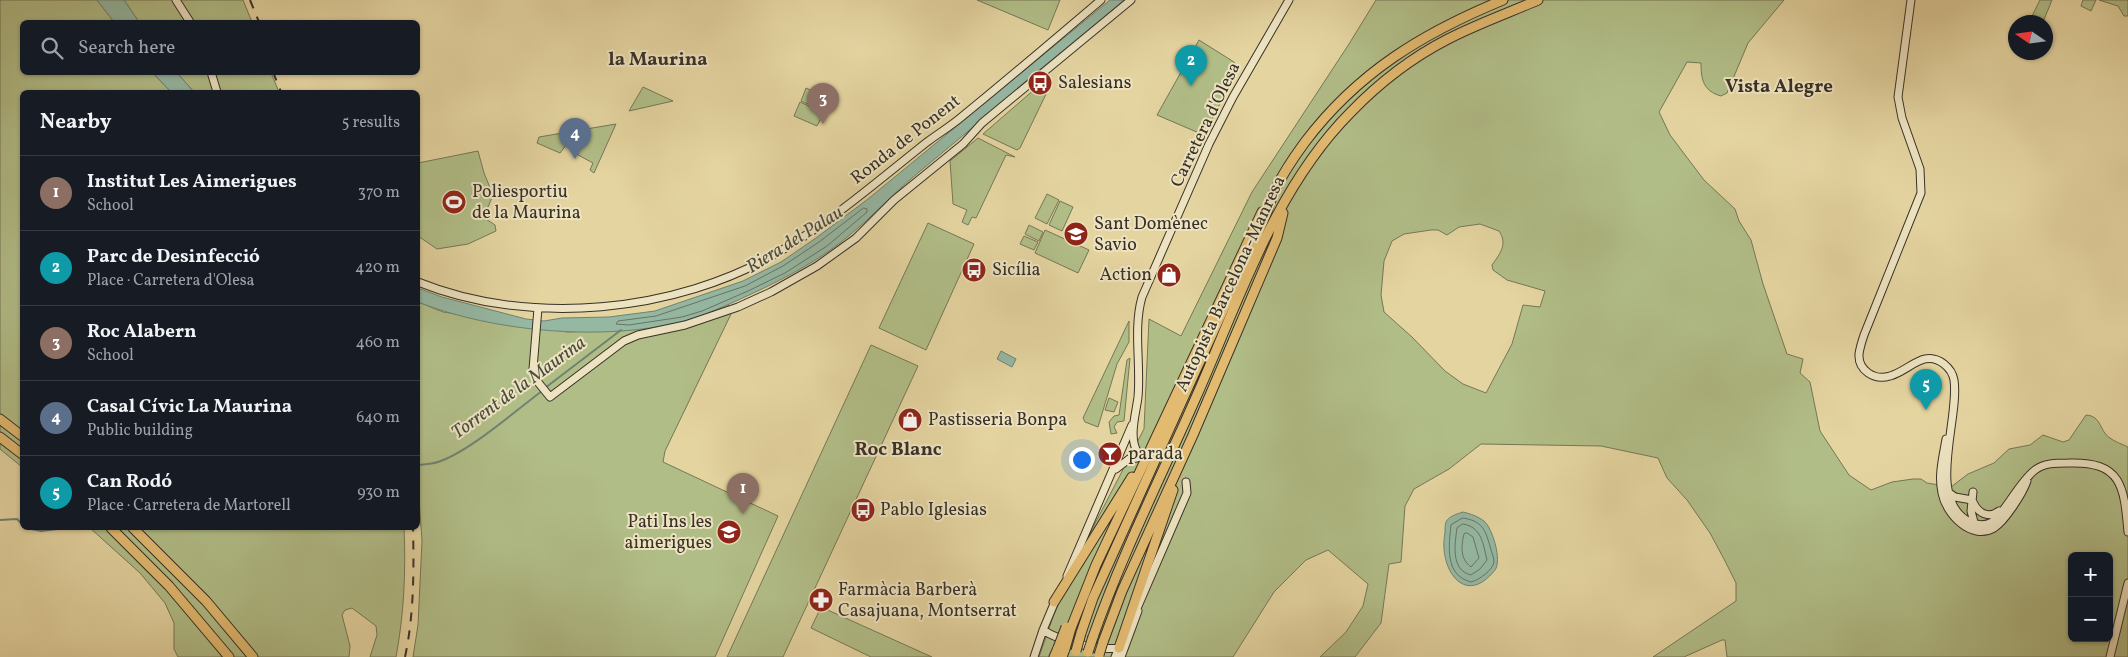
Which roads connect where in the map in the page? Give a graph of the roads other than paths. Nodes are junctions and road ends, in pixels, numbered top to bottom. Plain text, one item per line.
1 (176, 0) edge
2 (1101, 0) edge
3 (1131, 0) edge
4 (1289, 0) edge
5 (1503, 0) edge
6 (1538, 0) edge
7 (1911, 0) edge
8 (1915, 0) edge
9 (1910, 14) junction
10 (189, 20) edge
11 (212, 75) edge
12 (217, 90) edge
13 (1275, 190) junction
14 (1286, 200) junction
15 (420, 283) edge
16 (538, 308) junction
17 (1135, 412) junction
18 (0, 419) edge
19 (20, 434) edge
20 (1193, 435) junction
21 (0, 437) edge
22 (20, 452) edge
23 (1140, 457) junction
24 (2029, 476) junction
25 (1110, 478) junction
26 (1186, 482) dead end
27 (1945, 493) junction
28 (1972, 499) junction
29 (2005, 506) junction
30 (1954, 507) junction
31 (1973, 524) junction
32 (1996, 526) junction
33 (113, 530) edge
34 (135, 530) edge
35 (2128, 532) edge
36 (2128, 583) edge
37 (1054, 602) junction
38 (1048, 616) junction
39 (1043, 630) junction
40 (1057, 636) junction
41 (1062, 651) edge
42 (1075, 654) edge
43 (1118, 654) edge
44 (1088, 655) edge
45 (1099, 656) edge
46 (229, 657) edge
47 (253, 657) edge
48 (1034, 657) edge
49 (1054, 657) edge
50 (2110, 657) edge

1 - 10 main road
2 - 16 main road, Ronda de Ponent
3 - 16 main road, Ronda de Ponent
4 - 17 main road, Carretera d'Olesa
5 - 13 highway, Autopista Barcelona-Manresa
6 - 14 highway, Autopista Barcelona-Manresa
7 - 9 main road
8 - 9 main road
9 - 27 main road
11 - 12 main road
13 - 23 highway
13 - 42 highway, Autopista Barcelona-Manresa, bridge
14 - 20 highway
14 - 44 highway, Autopista Barcelona-Manresa, bridge
15 - 16 main road, Ronda de Ponent
17 - 23 main road
17 - 25 main road
18 - 19 highway
20 - 43 highway
20 - 45 highway, bridge
21 - 22 highway
23 - 25 main road
23 - 37 highway
23 - 41 highway, bridge
24 - 29 main road
24 - 32 main road
24 - 35 main road
25 - 37 main road
26 - 43 main road
27 - 28 main road
27 - 30 main road
27 - 32 main road
28 - 29 main road
28 - 30 main road
28 - 31 main road
29 - 31 main road
30 - 31 main road
31 - 32 main road
33 - 46 highway
34 - 47 highway
36 - 50 main road
37 - 38 main road
38 - 39 main road
38 - 40 main road
39 - 40 main road
39 - 48 main road
40 - 43 main road
41 - 49 highway

